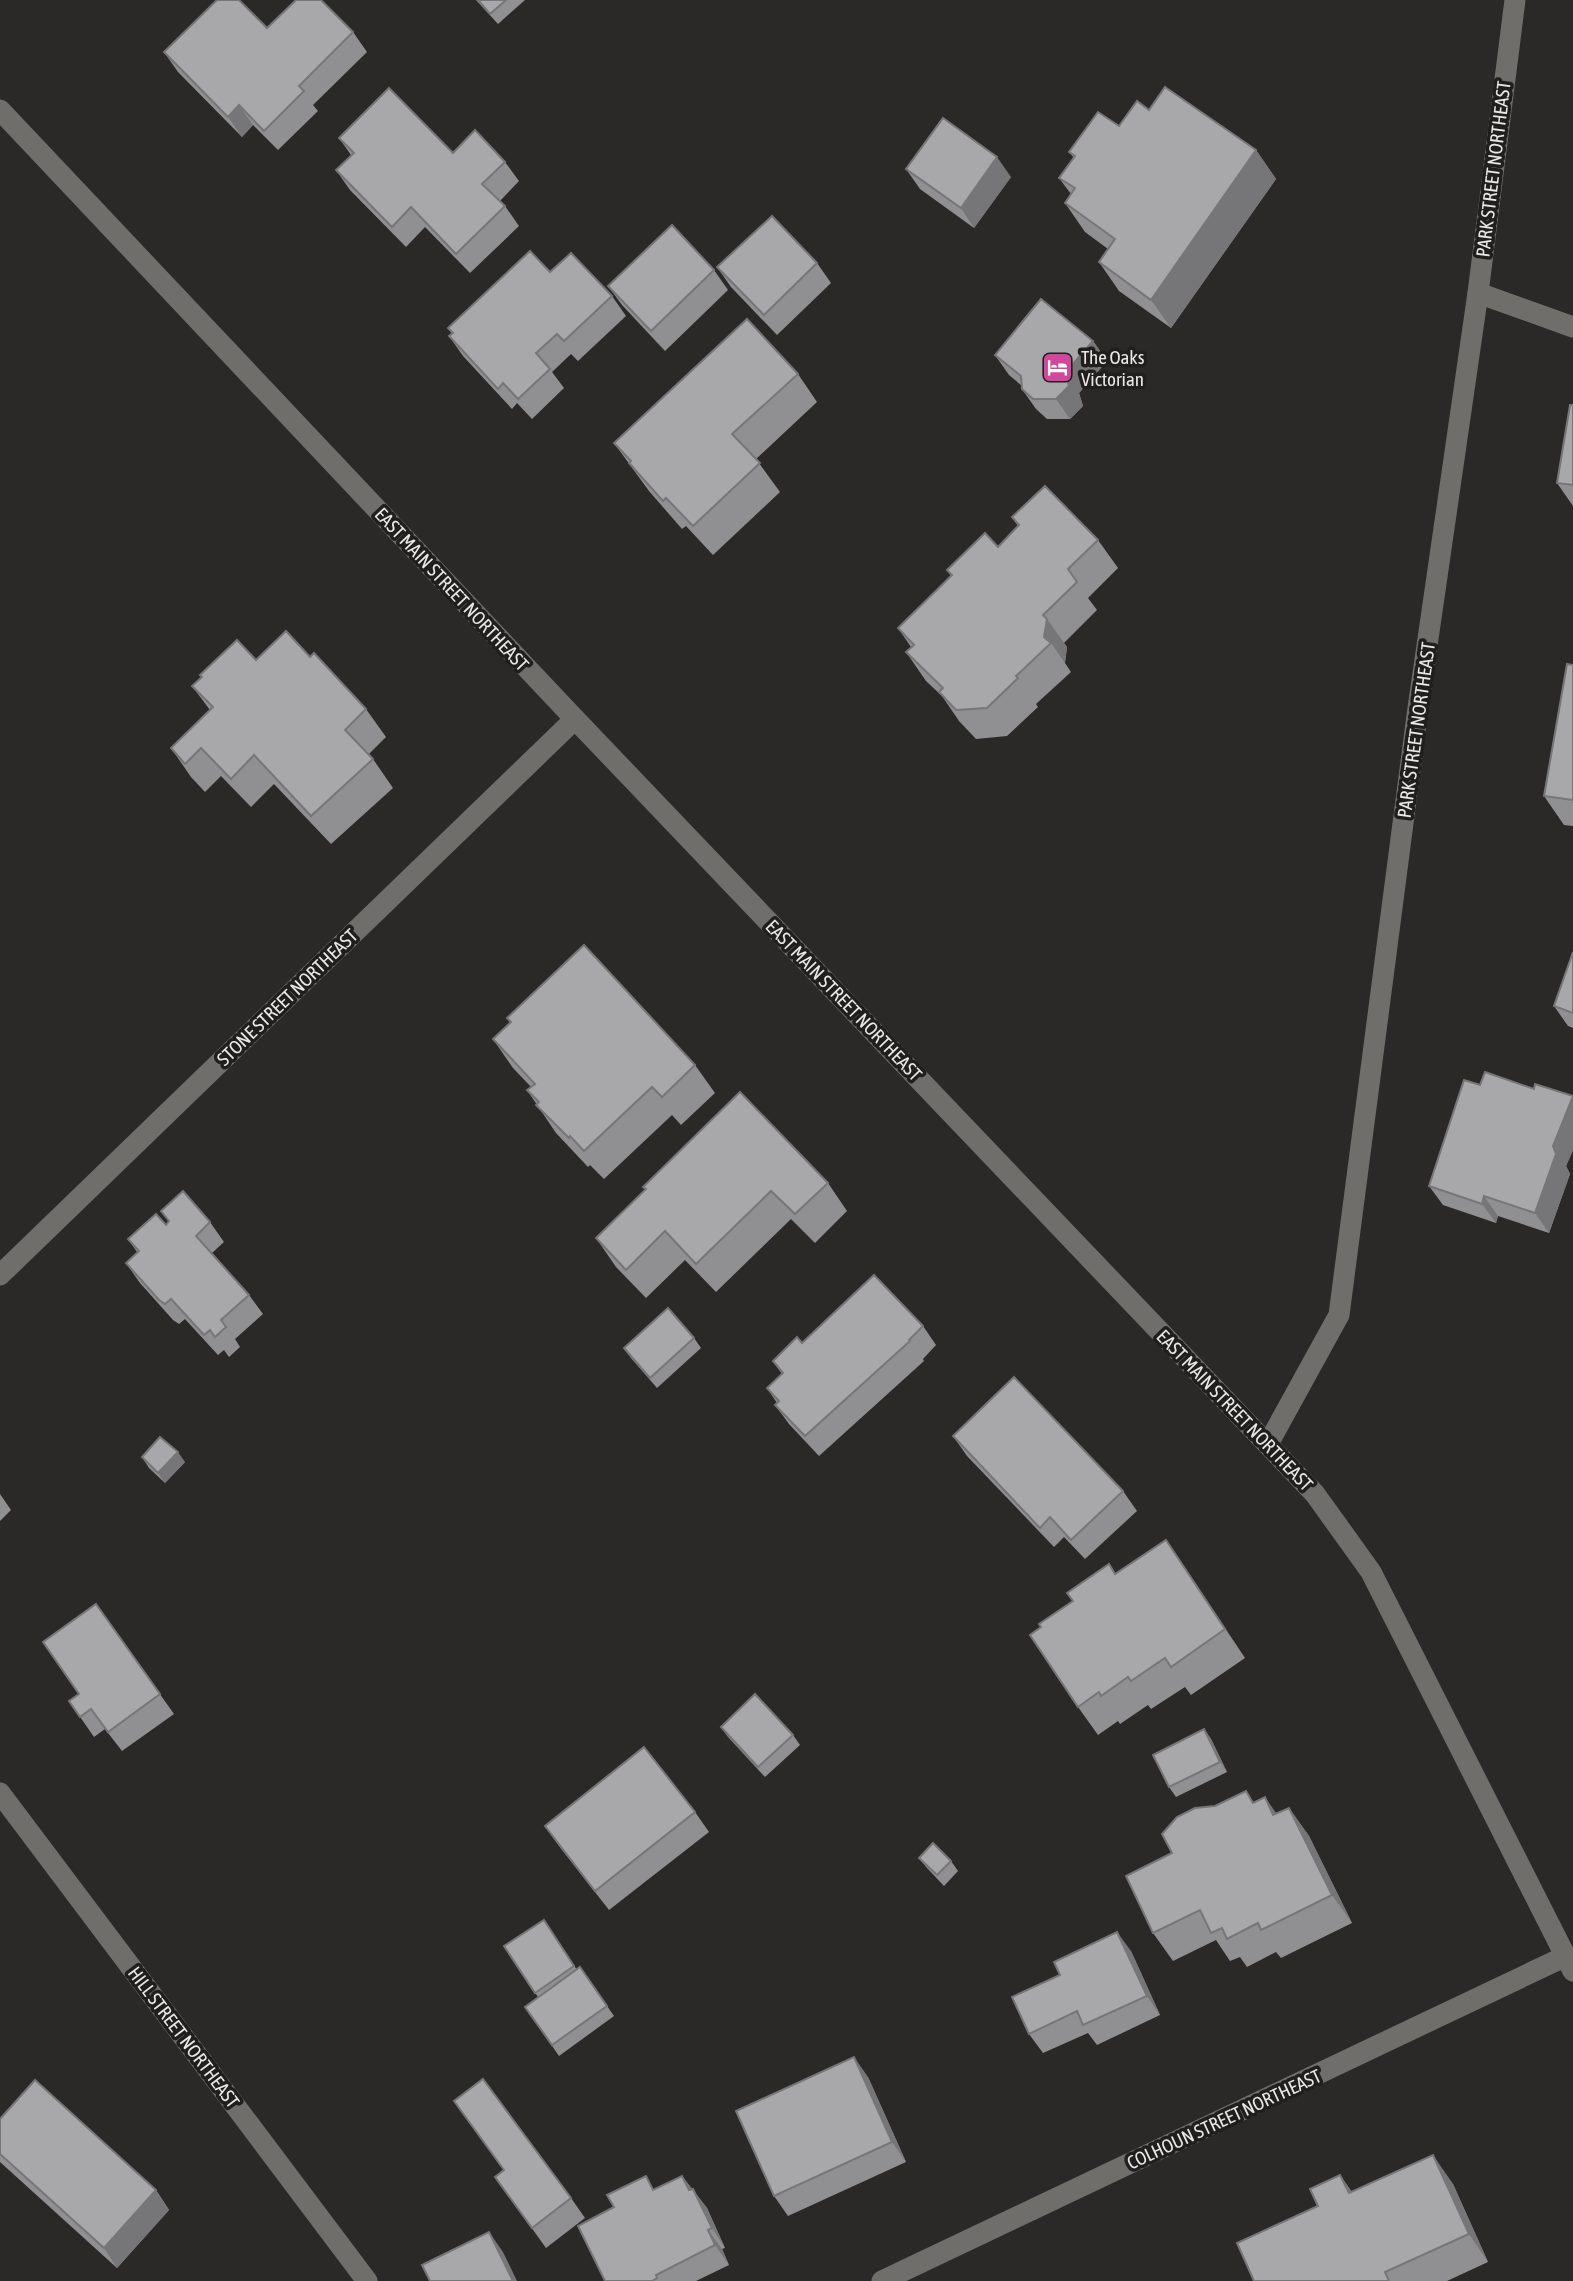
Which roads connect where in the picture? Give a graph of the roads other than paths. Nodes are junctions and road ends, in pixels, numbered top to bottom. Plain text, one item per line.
1 (1515, 0) edge
2 (0, 110) edge
3 (1478, 293) junction
4 (1573, 327) edge
5 (575, 719) junction
6 (0, 1275) edge
7 (1268, 1444) junction
8 (0, 1793) edge
9 (1569, 1963) edge
10 (368, 2281) edge
11 (882, 2281) edge

1 - 3 street, PARK STREET NORTHEAST
2 - 5 street, EAST MAIN STREET NORTHEAST
3 - 4 street
3 - 7 street, PARK STREET NORTHEAST
5 - 6 street, STONE STREET NORTHEAST
5 - 7 street, EAST MAIN STREET NORTHEAST
7 - 9 street, EAST MAIN STREET NORTHEAST
8 - 10 street, HILL STREET NORTHEAST
9 - 11 street, COLHOUN STREET NORTHEAST

